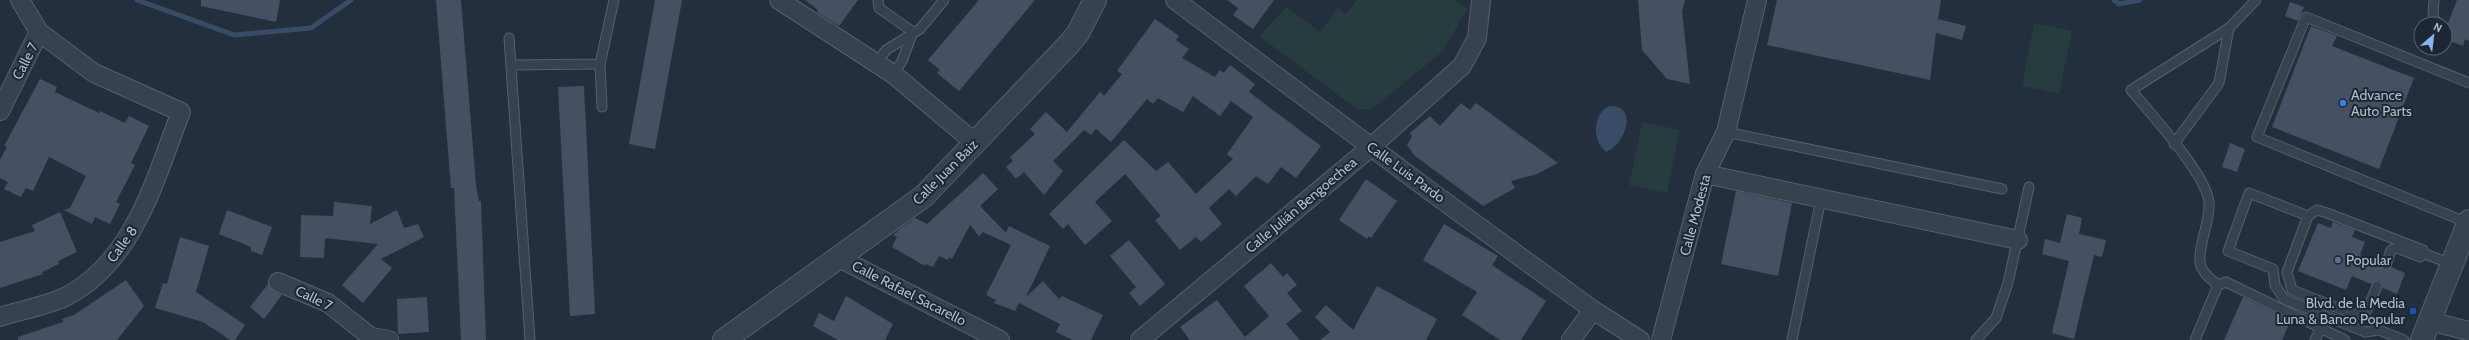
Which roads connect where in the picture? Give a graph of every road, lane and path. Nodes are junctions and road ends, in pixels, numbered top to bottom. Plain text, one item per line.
1 (20, 0) edge
2 (614, 0) edge
3 (779, 0) edge
4 (878, 0) edge
5 (944, 0) edge
6 (1095, 0) edge
7 (1175, 0) edge
8 (1481, 0) edge
9 (1757, 0) edge
10 (2256, 0) edge
11 (2434, 0) edge
12 (2434, 16) edge
13 (2229, 28) junction
14 (39, 32) junction
15 (912, 32) junction
16 (509, 38) dead end
17 (877, 63) junction
18 (600, 64) junction
19 (511, 65) junction
20 (893, 74) junction
21 (2469, 83) edge
22 (602, 108) dead end
23 (0, 110) edge
24 (1726, 132) junction
25 (974, 142) junction
26 (2174, 144) junction
27 (1371, 147) junction
28 (1705, 174) junction
29 (2029, 186) dead end
30 (2002, 189) dead end
31 (1821, 199) junction
32 (2308, 216) junction
33 (2468, 222) edge
34 (2018, 240) junction
35 (2425, 254) junction
36 (839, 258) junction
37 (2452, 264) junction
38 (2386, 265) dead end
39 (278, 282) dead end
40 (2218, 286) junction
41 (2377, 286) dead end
42 (1593, 310) junction
43 (0, 317) edge
44 (2320, 328) junction
45 (2426, 330) edge
46 (2469, 331) edge
47 (389, 340) edge
48 (530, 340) edge
49 (724, 340) edge
50 (1000, 340) edge
51 (1140, 340) edge
52 (1571, 340) edge
53 (1640, 340) edge
54 (1661, 340) edge
55 (1792, 340) edge
56 (1976, 340) edge
57 (2195, 340) edge
58 (2315, 340) edge
59 (2345, 340) edge
60 (2404, 340) edge

1 - 14 street
2 - 18 lane
3 - 17 street
4 - 15 lane
5 - 15 lane
6 - 25 street, Calle Juan Baiz
7 - 27 street, Calle Luis Pardo
8 - 27 street, Calle Julián Bengoechea
9 - 24 street, Calle Modesta
10 - 13 lane
11 - 12 lane
13 - 26 lane
13 - 26 lane
14 - 23 street, Calle 7
14 - 43 street, Calle 8
15 - 17 lane
15 - 20 lane
16 - 19 lane
17 - 20 street
18 - 19 lane
18 - 22 lane
19 - 48 lane
20 - 25 street
21 - 33 lane
24 - 28 street, Calle Modesta
24 - 30 lane
25 - 36 street, Calle Juan Baiz
26 - 40 lane
27 - 42 street, Calle Luis Pardo
27 - 51 street, Calle Julián Bengoechea
28 - 31 street
28 - 54 street, Calle Modesta
29 - 34 lane
31 - 34 street
31 - 55 lane
32 - 35 lane
32 - 41 lane
32 - 60 lane
33 - 37 street
34 - 56 lane
35 - 37 lane
35 - 38 lane
36 - 49 street, Calle Juan Baiz
36 - 50 street, Calle Rafael Sacarello
37 - 45 street
39 - 47 street, Calle 7
40 - 44 lane
40 - 57 lane
42 - 52 street
42 - 53 street, Calle Luis Pardo
44 - 58 lane
44 - 59 lane
45 - 46 street

